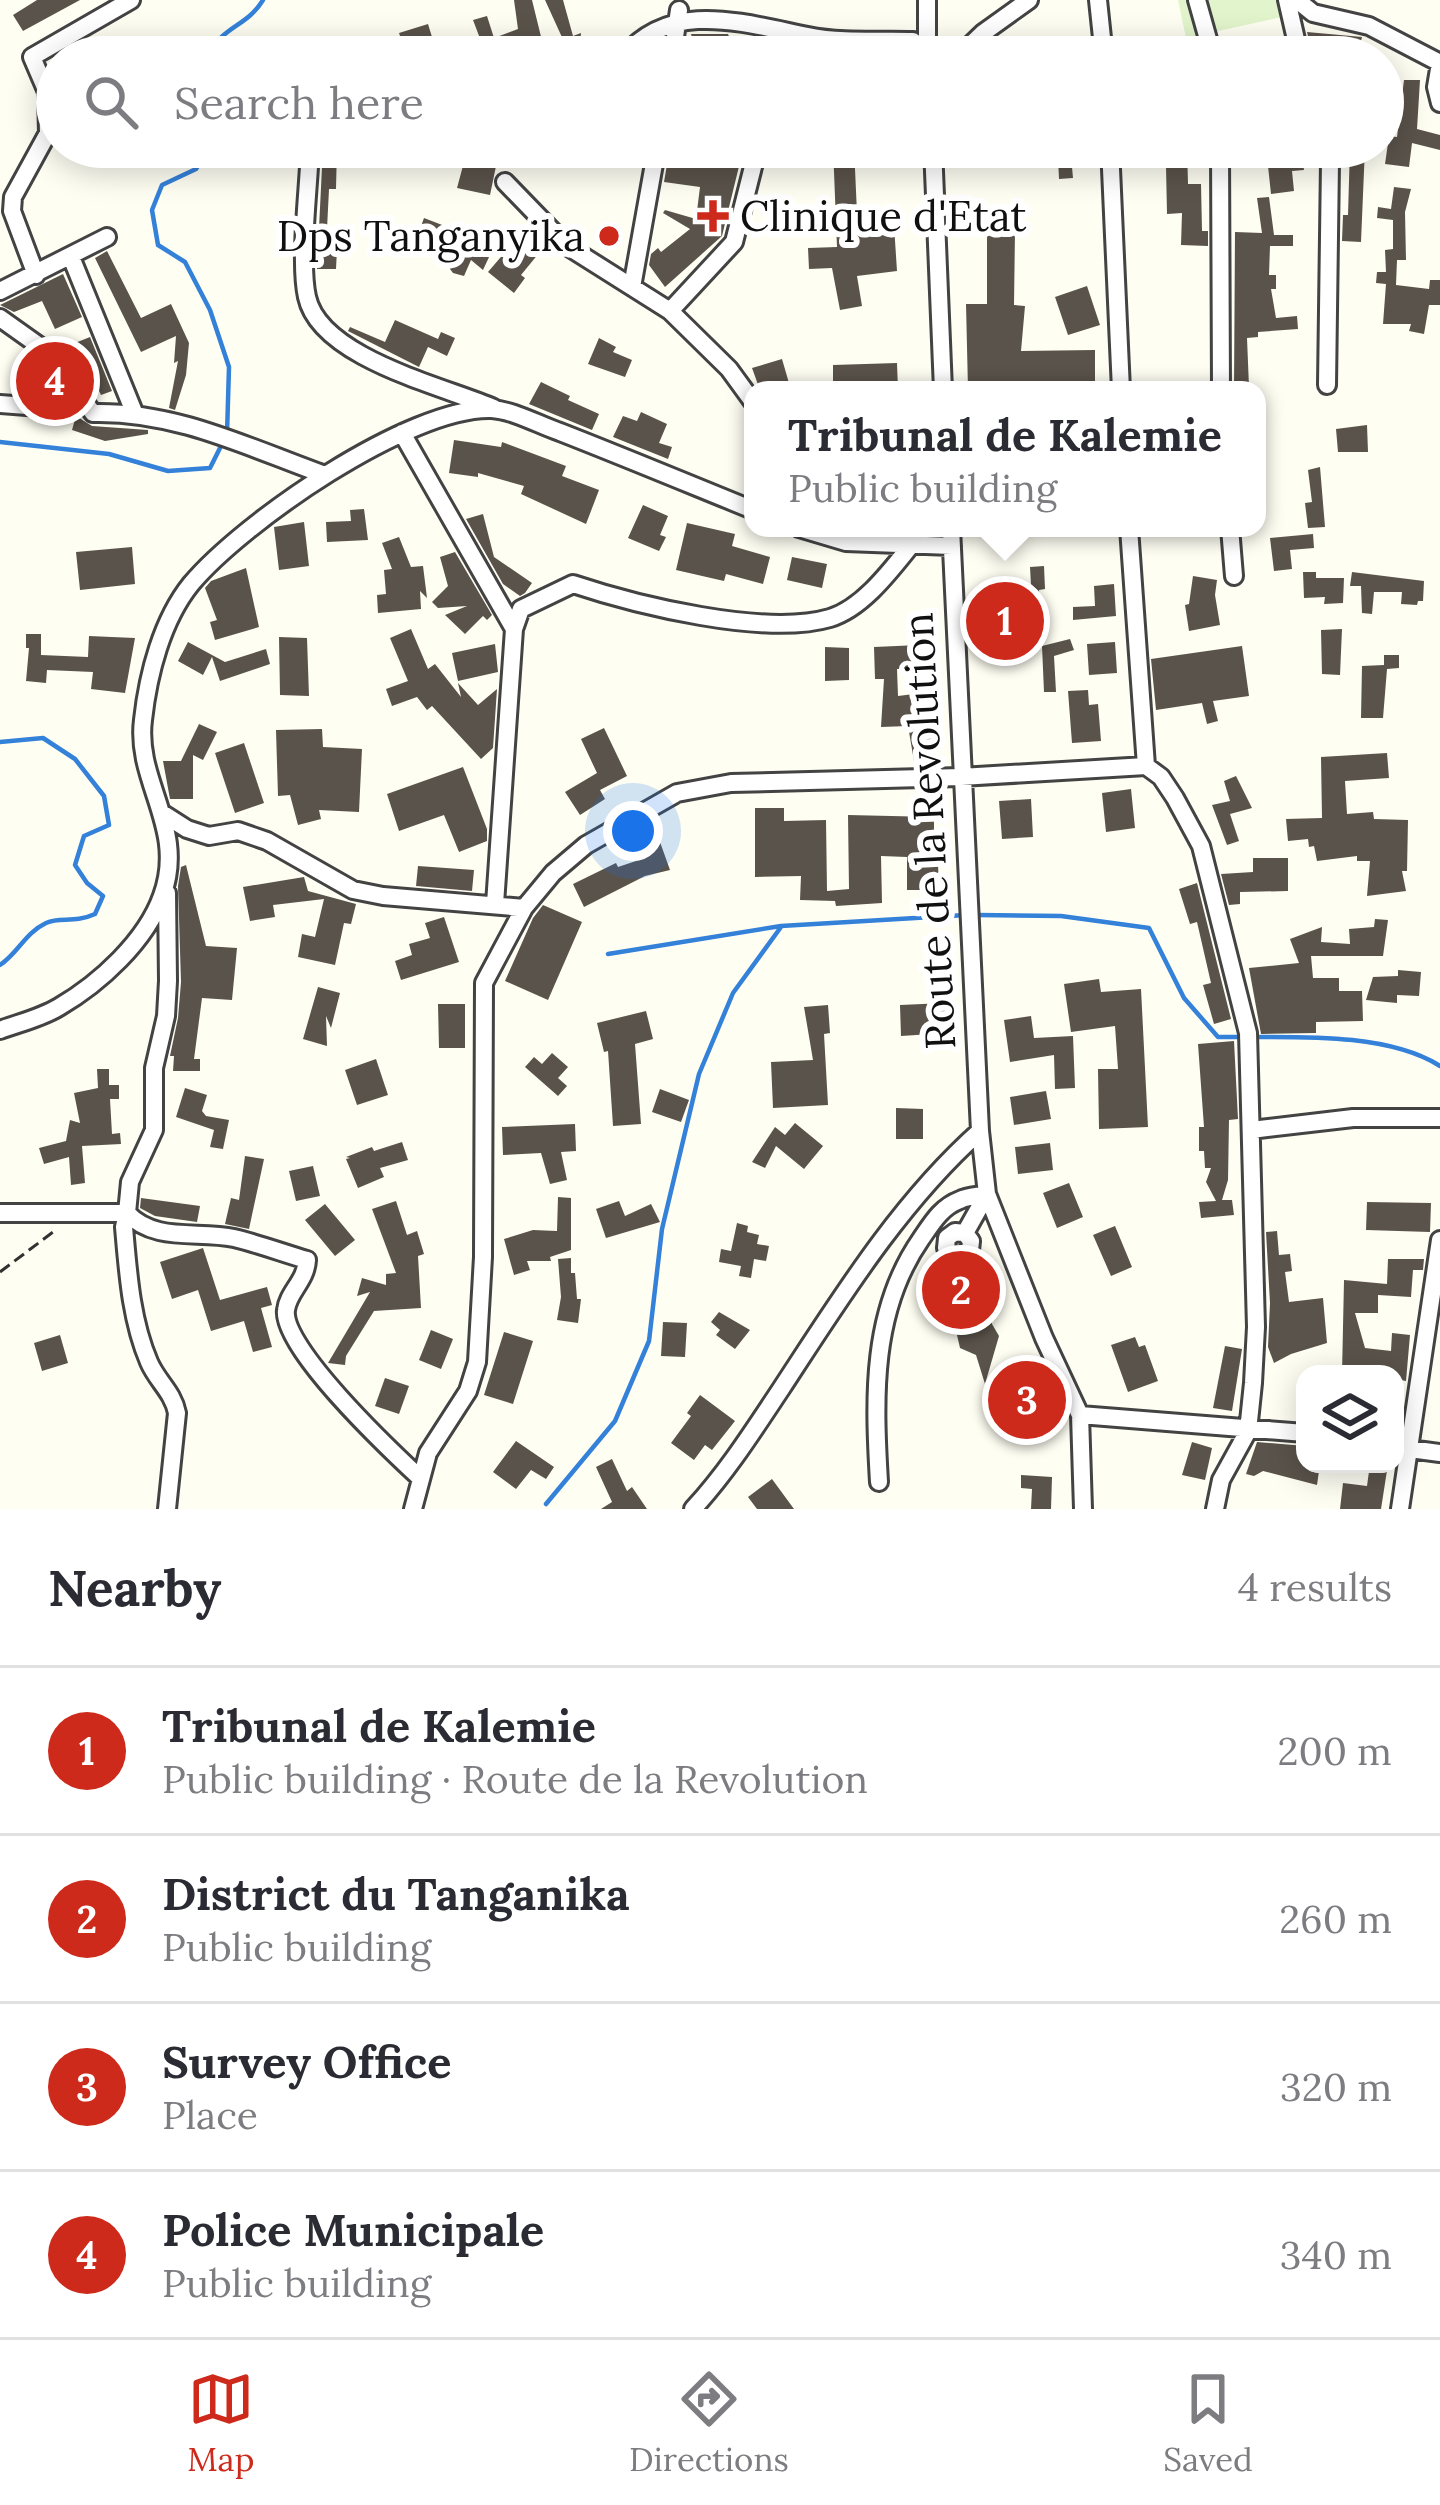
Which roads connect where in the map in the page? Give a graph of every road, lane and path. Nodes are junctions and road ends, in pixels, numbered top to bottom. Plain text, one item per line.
1 (131, 0) edge
2 (927, 0) edge
3 (1029, 0) edge
4 (1098, 0) edge
5 (1198, 0) edge
6 (1287, 0) edge
7 (1297, 0) edge
8 (679, 10) junction
9 (70, 36) edge
10 (637, 36) edge
11 (676, 36) edge
12 (807, 36) edge
13 (923, 36) edge
14 (980, 36) edge
15 (1102, 36) edge
16 (1208, 36) edge
17 (1295, 36) edge
18 (1388, 36) edge
19 (1404, 44) edge
20 (1440, 63) edge
21 (1440, 103) edge
22 (36, 156) edge
23 (310, 168) edge
24 (653, 168) edge
25 (753, 168) edge
26 (934, 168) edge
27 (1111, 168) edge
28 (1220, 168) edge
29 (1330, 168) edge
30 (505, 182) dead end
31 (107, 237) dead end
32 (70, 257) junction
33 (36, 274) junction
34 (632, 287) junction
35 (0, 292) edge
36 (670, 311) junction
37 (0, 318) edge
38 (943, 381) edge
39 (1121, 381) edge
40 (1221, 381) edge
41 (1328, 385) dead end
42 (744, 391) edge
43 (0, 404) edge
44 (40, 407) joint
45 (495, 409) junction
46 (134, 412) junction
47 (93, 413) junction
48 (402, 433) junction
49 (325, 475) junction
50 (744, 506) edge
51 (856, 537) edge
52 (952, 537) edge
53 (1131, 537) edge
54 (1231, 537) edge
55 (912, 544) junction
56 (1234, 576) dead end
57 (514, 629) junction
58 (1145, 766) junction
59 (962, 777) junction
60 (161, 813) junction
61 (166, 884) junction
62 (495, 904) junction
63 (524, 908) junction
64 (0, 1030) edge
65 (1440, 1118) edge
66 (1251, 1130) junction
67 (980, 1131) junction
68 (987, 1194) junction
69 (0, 1213) edge
70 (78, 1214) junction
71 (127, 1214) junction
72 (965, 1233) dead end
73 (1440, 1240) edge
74 (0, 1272) edge
75 (1080, 1415) junction
76 (1249, 1431) junction
77 (1296, 1433) edge
78 (1404, 1443) edge
79 (1404, 1449) edge
80 (1440, 1453) edge
81 (1402, 1473) edge
82 (419, 1477) junction
83 (879, 1482) dead end
84 (167, 1509) edge
85 (413, 1509) edge
86 (693, 1509) edge
87 (1083, 1509) edge
88 (1215, 1509) edge
89 (1400, 1509) edge

1 - 9 street
2 - 13 street
3 - 14 street
4 - 15 street
5 - 16 street
6 - 17 street
7 - 18 street
8 - 10 street
8 - 11 street
8 - 12 street
19 - 20 street
20 - 21 street
22 - 33 street
23 - 45 street
24 - 34 street
25 - 36 street
26 - 38 street
27 - 39 street
28 - 40 street
29 - 41 street
30 - 34 street
31 - 32 street
32 - 33 street
32 - 46 street
33 - 35 street
34 - 36 street
36 - 42 street
37 - 47 street
43 - 44 street
44 - 47 path
45 - 48 street
45 - 50 street
46 - 47 street
46 - 49 street
48 - 49 street
48 - 57 street
49 - 60 street
51 - 55 street
52 - 55 street
52 - 59 street, Route de la Revolution
53 - 58 street
54 - 56 street
55 - 57 street
57 - 62 street
58 - 59 street
58 - 66 street
59 - 63 street
59 - 67 street, Route de la Revolution
60 - 61 street
60 - 62 street
61 - 64 street
61 - 71 street
62 - 63 street
63 - 82 street
65 - 66 street
66 - 76 street
67 - 68 street, Route de la Revolution
67 - 86 street
68 - 72 street
68 - 75 street, Route de la Revolution
68 - 83 street
69 - 70 street
70 - 71 street
70 - 74 path
71 - 82 street
71 - 84 street
73 - 78 street
75 - 76 street
75 - 87 street
76 - 77 street
76 - 88 street
79 - 80 street
81 - 89 street
82 - 85 street

